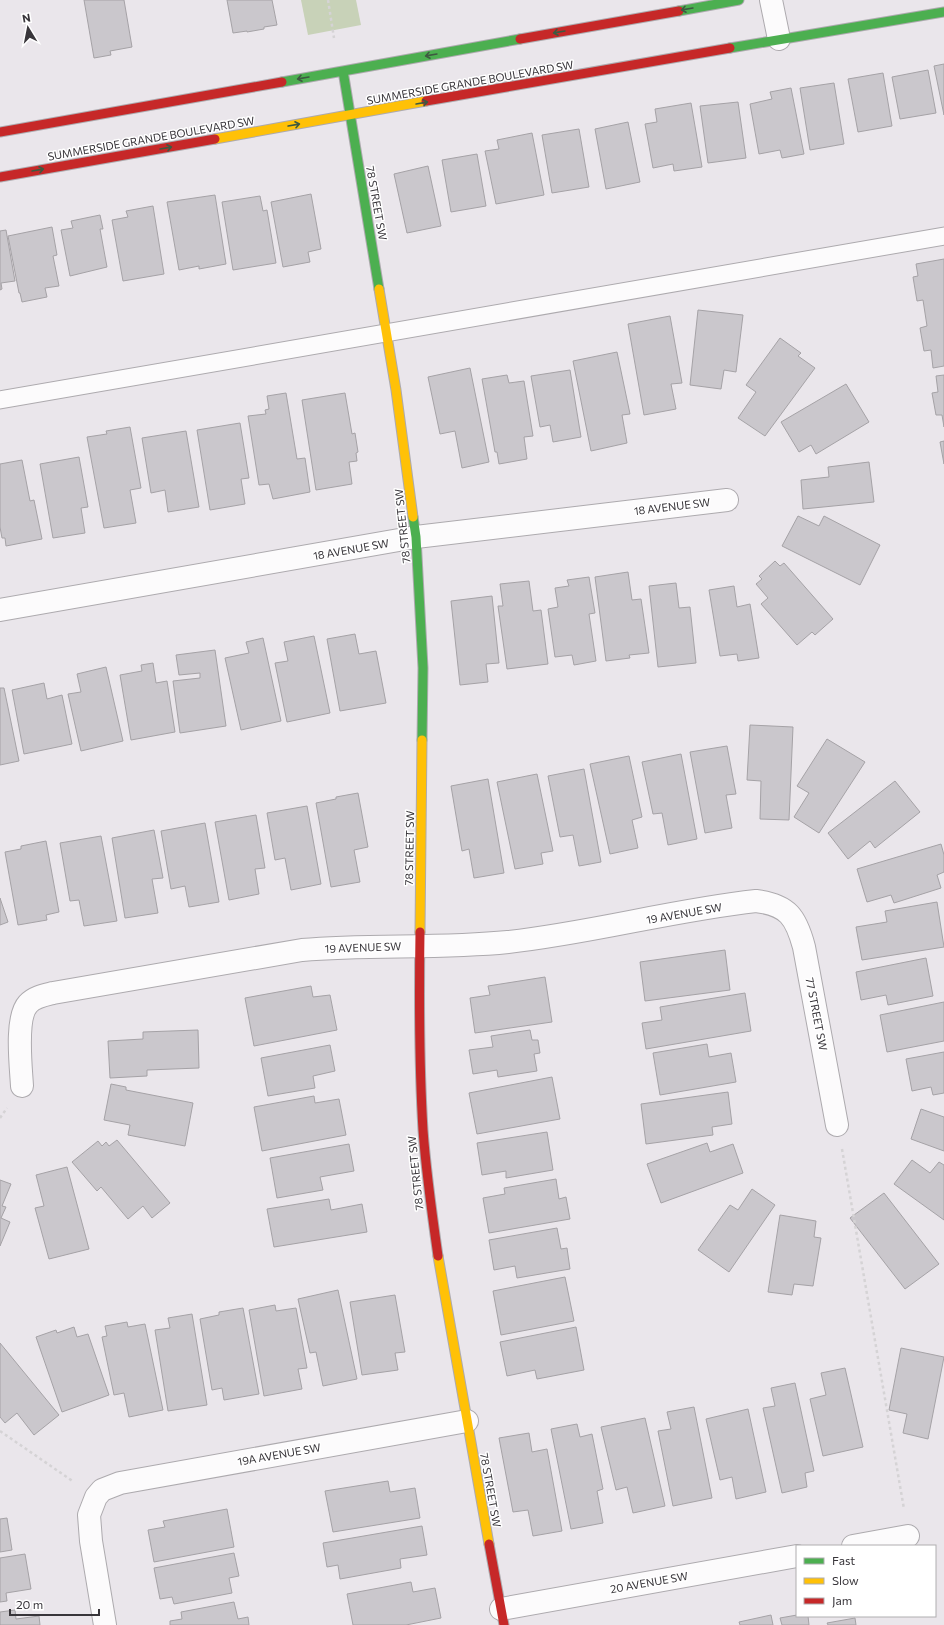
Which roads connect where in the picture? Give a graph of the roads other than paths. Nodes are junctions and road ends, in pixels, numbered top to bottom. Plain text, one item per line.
1 (739, 0) edge
2 (772, 0) edge
3 (944, 12) edge
4 (779, 39) junction
5 (343, 71) junction
6 (350, 115) junction
7 (0, 132) edge
8 (0, 177) edge
9 (944, 236) edge
10 (387, 332) junction
11 (0, 400) edge
12 (728, 500) dead end
13 (416, 537) junction
14 (0, 610) edge
15 (783, 908) joint
16 (419, 945) junction
17 (22, 1086) dead end
18 (837, 1125) road end
19 (466, 1421) junction
20 (908, 1536) road end
21 (859, 1545) edge
22 (796, 1556) edge
23 (502, 1617) edge
24 (105, 1625) edge

1 -> 5 street
2 - 4 street
3 - 4 street, SUMMERSIDE GRANDE BOULEVARD SW
6 -> 4 street, SUMMERSIDE GRANDE BOULEVARD SW
5 - 6 street, 78 STREET SW
5 -> 7 street
8 -> 6 street, SUMMERSIDE GRANDE BOULEVARD SW
6 - 10 street, 78 STREET SW
9 - 10 lane
10 - 11 lane
10 - 13 street, 78 STREET SW
12 - 13 street, 18 AVENUE SW
13 - 14 street, 18 AVENUE SW
13 - 16 street, 78 STREET SW
15 - 16 street, 19 AVENUE SW
15 - 18 street, 77 STREET SW
16 - 17 street, 19 AVENUE SW
16 - 19 street, 78 STREET SW
19 - 23 street, 78 STREET SW
19 - 24 street, 19A AVENUE SW
20 - 21 street
22 - 23 street, 20 AVENUE SW

